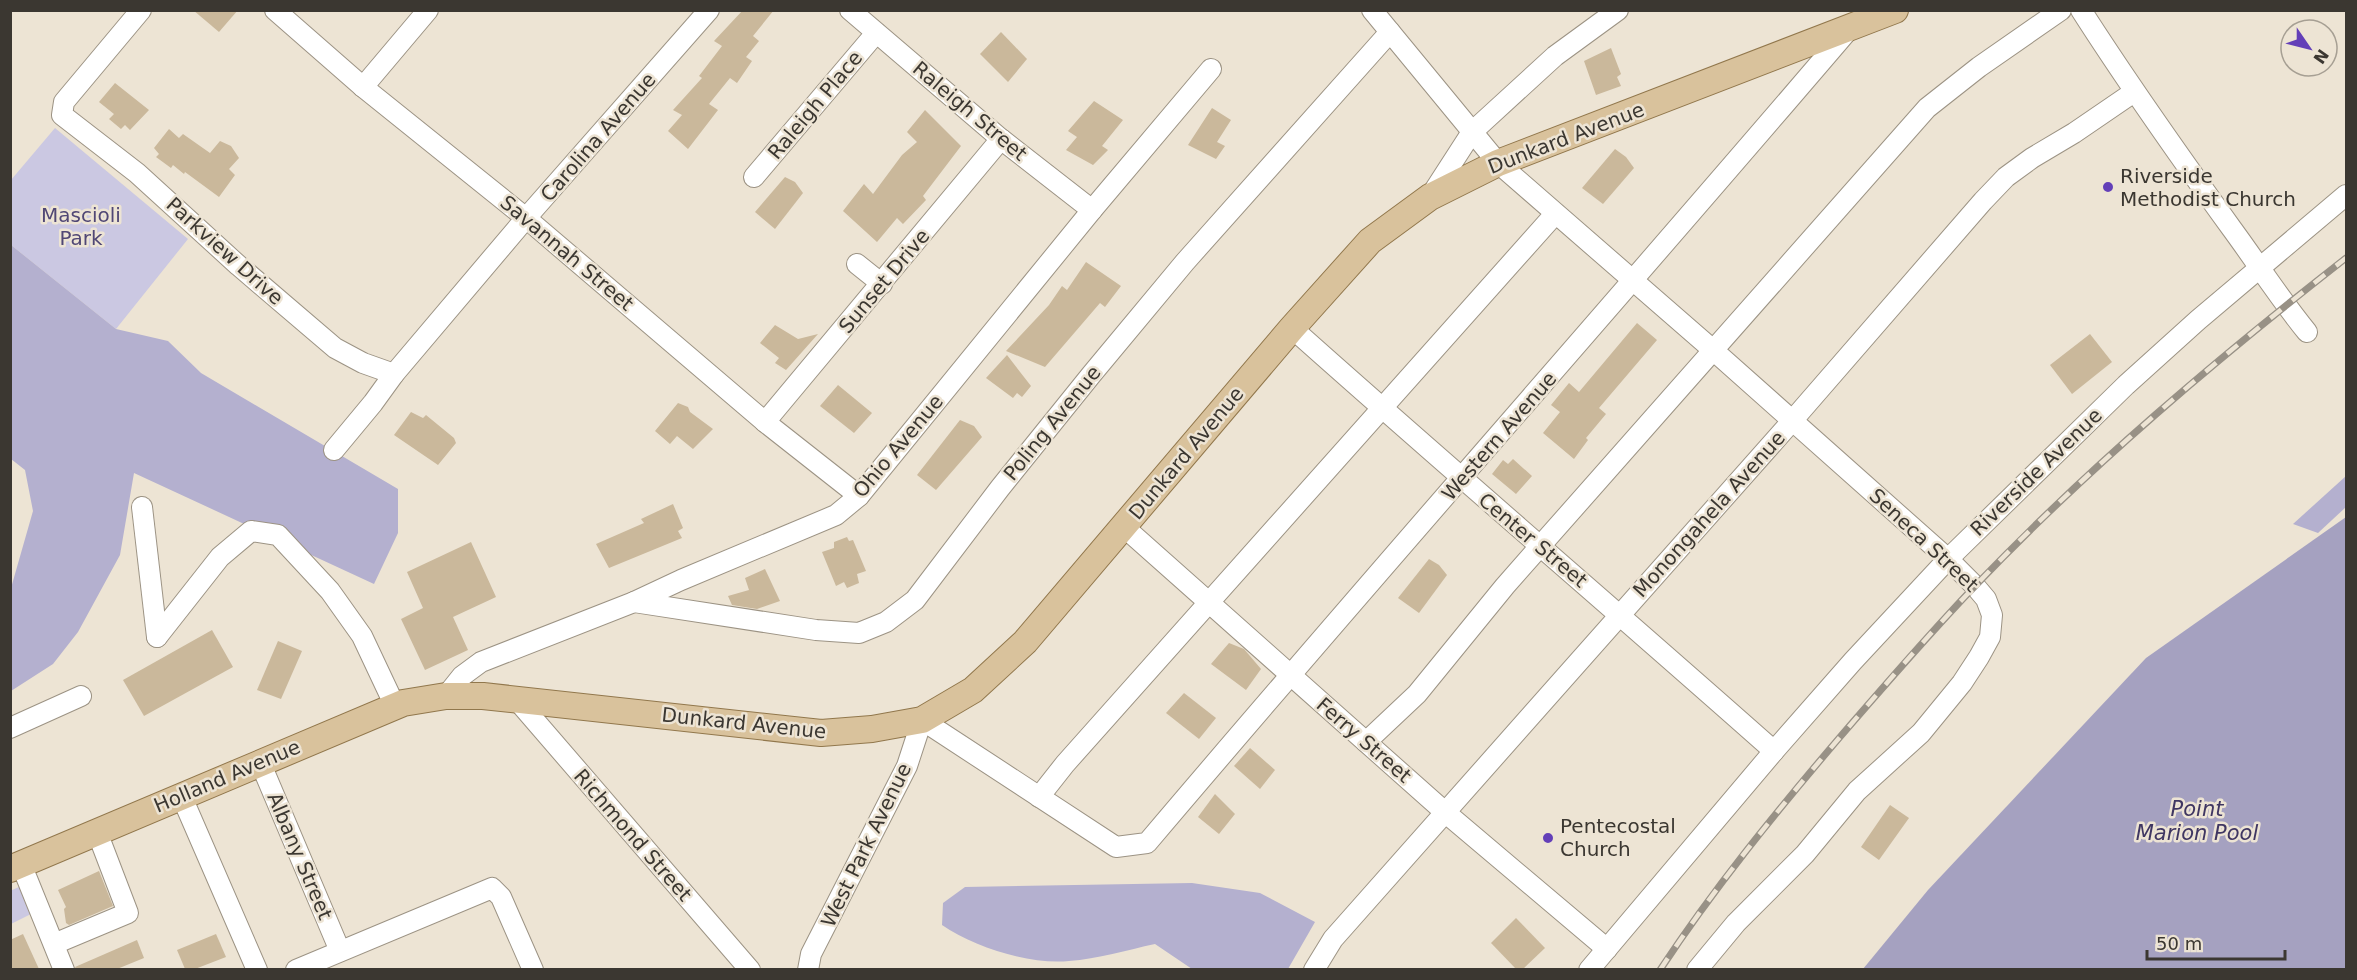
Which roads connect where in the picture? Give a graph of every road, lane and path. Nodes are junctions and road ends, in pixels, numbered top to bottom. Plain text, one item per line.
1 (141, 10) edge
2 (275, 10) edge
3 (428, 10) edge
4 (709, 10) edge
5 (850, 10) edge
6 (1372, 10) edge
7 (1618, 10) edge
8 (1895, 10) edge
9 (2061, 10) edge
10 (2081, 10) edge
11 (1850, 28) junction
12 (1390, 32) junction
13 (876, 33) junction
14 (1211, 69) dead end
15 (363, 87) junction
16 (2134, 92) junction
17 (1472, 132) junction
18 (1001, 139) junction
19 (1498, 163) junction
20 (754, 177) dead end
21 (2346, 195) edge
22 (1430, 196) junction
23 (1092, 210) junction
24 (1556, 214) junction
25 (526, 218) junction
26 (857, 264) dead end
27 (2261, 269) junction
28 (1634, 281) junction
29 (882, 284) junction
30 (1292, 328) junction
31 (2307, 332) dead end
32 (1713, 350) junction
33 (394, 374) junction
34 (1383, 410) junction
35 (1792, 421) junction
36 (765, 422) junction
37 (334, 450) dead end
38 (1461, 479) junction
39 (859, 496) junction
40 (142, 507) dead end
41 (1124, 527) junction
42 (1541, 547) junction
43 (1948, 558) junction
44 (634, 602) junction
45 (1209, 604) junction
46 (1620, 614) junction
47 (1290, 675) junction
48 (81, 696) dead end
49 (446, 696) junction
50 (517, 700) junction
51 (395, 706) junction
52 (922, 720) junction
53 (10, 728) edge
54 (1366, 742) junction
55 (1774, 751) junction
56 (260, 762) junction
57 (181, 795) junction
58 (1039, 797) junction
59 (1446, 813) junction
60 (97, 832) junction
61 (16, 866) edge
62 (54, 944) junction
63 (1607, 950) junction
64 (340, 951) junction
65 (64, 969) edge
66 (257, 969) edge
67 (296, 969) edge
68 (533, 969) edge
69 (750, 969) edge
70 (808, 969) edge
71 (1314, 969) edge
72 (1589, 969) edge
73 (1697, 969) edge

1 - 33 street, Parkview Drive
2 - 15 street, Savannah Street
3 - 15 street
4 - 25 street, Carolina Avenue
5 - 13 street, Raleigh Street
6 - 12 street, Seneca Street
7 - 17 street
8 - 11 main road, Dunkard Avenue
9 - 32 street
10 - 16 street
11 - 19 main road, Dunkard Avenue
11 - 28 street, Western Avenue
12 - 17 street, Seneca Street
12 - 44 street, Poling Avenue
13 - 18 street, Raleigh Street
13 - 20 street, Raleigh Place
14 - 23 street, Ohio Avenue
15 - 25 street, Savannah Street
16 - 27 street
16 - 35 street, Monongahela Avenue
17 - 19 street, Seneca Street
17 - 22 street
18 - 23 street, Raleigh Street
18 - 29 street, Sunset Drive
19 - 22 main road, Dunkard Avenue
19 - 24 street, Seneca Street
21 - 27 street, Riverside Avenue
22 - 30 main road, Dunkard Avenue
23 - 39 street, Ohio Avenue
24 - 28 street, Seneca Street
24 - 34 street
25 - 33 street, Carolina Avenue
25 - 36 street, Savannah Street
26 - 29 street
27 - 31 street
27 - 43 street, Riverside Avenue
28 - 32 street, Seneca Street
28 - 38 street, Western Avenue
29 - 36 street, Sunset Drive
30 - 34 street, Center Street
30 - 41 main road, Dunkard Avenue
32 - 35 street, Seneca Street
32 - 42 street
33 - 37 street, Carolina Avenue
34 - 38 street, Center Street
34 - 45 street
35 - 43 street, Seneca Street
35 - 46 street, Monongahela Avenue
36 - 39 street, Savannah Street
38 - 42 street, Center Street
38 - 47 street, Western Avenue
39 - 44 street, Ohio Avenue
40 - 51 street
41 - 45 street, Ferry Street
41 - 52 main road, Dunkard Avenue
42 - 46 street, Center Street
42 - 54 street
43 - 55 street, Riverside Avenue
43 - 73 street, Seneca Street
44 - 49 street, Ohio Avenue
45 - 47 street, Ferry Street
45 - 58 street
46 - 55 street, Center Street
46 - 59 street, Monongahela Avenue
47 - 54 street, Ferry Street
47 - 58 street, Western Avenue
48 - 53 street
49 - 50 main road, Dunkard Avenue
49 - 51 main road, Holland Avenue
50 - 52 main road, Dunkard Avenue
50 - 69 street, Richmond Street
51 - 56 main road, Holland Avenue
52 - 58 street
52 - 70 street, West Park Avenue
54 - 59 street, Ferry Street
55 - 63 street, Riverside Avenue
56 - 57 main road, Holland Avenue
56 - 64 street, Albany Street
57 - 60 main road, Holland Avenue
57 - 66 street
59 - 63 street, Ferry Street
59 - 71 street, Monongahela Avenue
60 - 61 main road, Holland Avenue
60 - 62 street
61 - 62 street
62 - 65 street
63 - 72 street, Riverside Avenue
64 - 67 street
64 - 68 street

